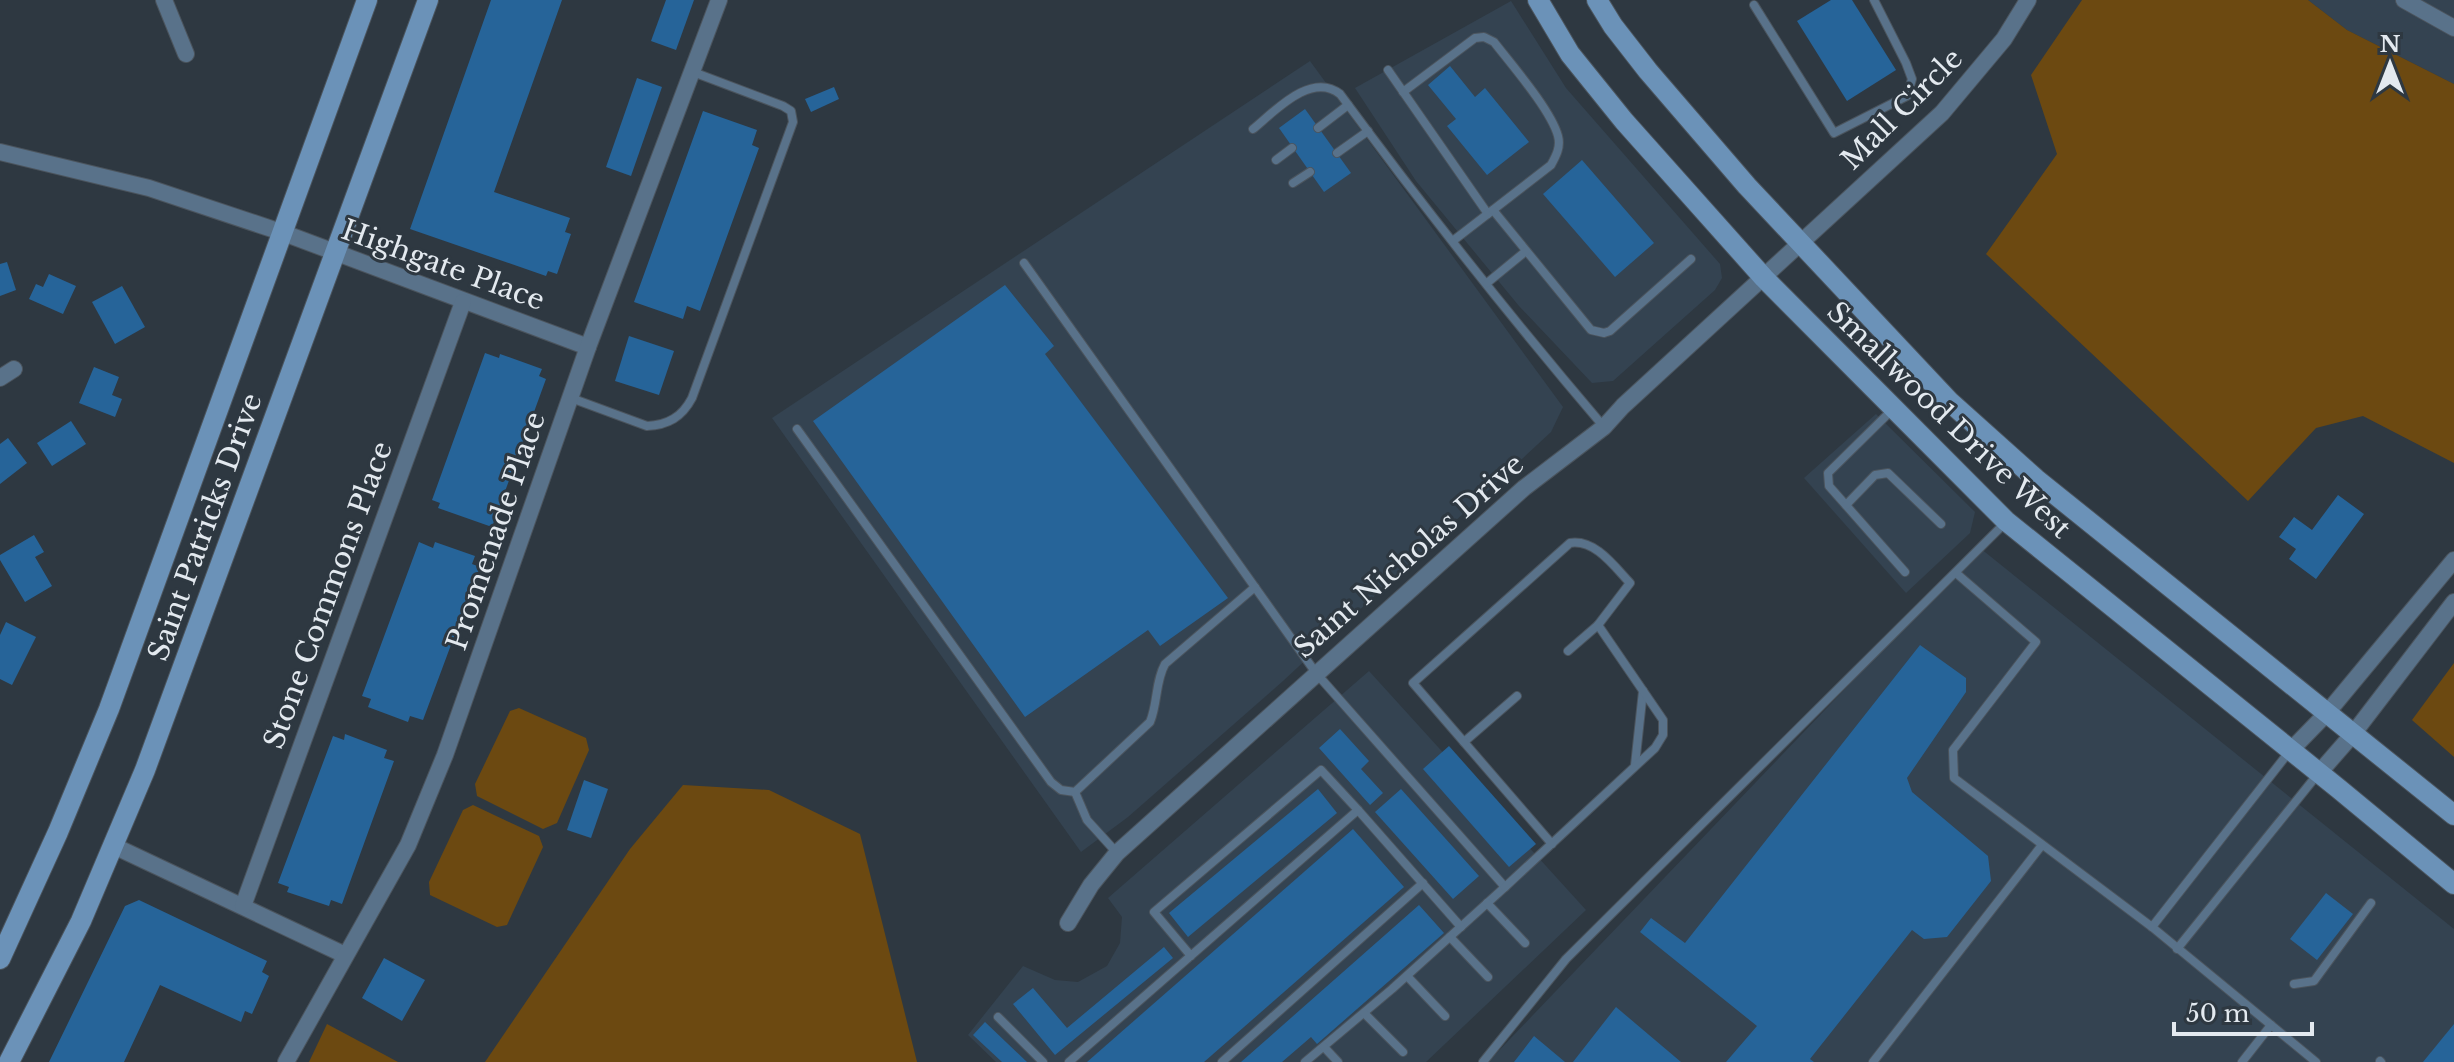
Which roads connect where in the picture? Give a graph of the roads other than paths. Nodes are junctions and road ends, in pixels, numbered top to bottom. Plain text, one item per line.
1 (164, 0) edge
2 (367, 0) edge
3 (428, 0) edge
4 (719, 0) edge
5 (1538, 0) edge
6 (1597, 0) edge
7 (1874, 0) edge
8 (2028, 0) edge
9 (2404, 0) edge
10 (1754, 5) dead end
11 (2454, 28) edge
12 (186, 54) dead end
13 (1388, 70) dead end
14 (693, 72) junction
15 (1403, 92) junction
16 (1348, 105) junction
17 (1318, 128) dead end
18 (1253, 129) dead end
19 (1368, 131) junction
20 (1292, 148) dead end
21 (0, 152) edge
22 (1337, 153) dead end
23 (1276, 160) dead end
24 (1310, 172) dead end
25 (1293, 183) dead end
26 (1491, 212) junction
27 (281, 232) junction
28 (1454, 240) junction
29 (1802, 245) junction
30 (1526, 251) junction
31 (334, 253) junction
32 (1691, 259) dead end
33 (1024, 263) dead end
34 (1764, 278) junction
35 (1487, 283) junction
36 (463, 302) junction
37 (588, 347) junction
38 (570, 398) junction
39 (1893, 409) junction
40 (1604, 427) junction
41 (797, 429) dead end
42 (1846, 505) junction
43 (2006, 521) junction
44 (1941, 524) dead end
45 (2454, 560) edge
46 (1905, 572) dead end
47 (1956, 573) junction
48 (1255, 587) junction
49 (2454, 602) edge
50 (1598, 625) junction
51 (1568, 651) dead end
52 (1316, 673) junction
53 (1643, 691) junction
54 (1517, 696) dead end
55 (2327, 713) junction
56 (2353, 734) junction
57 (1464, 742) junction
58 (2290, 751) junction
59 (1635, 766) junction
60 (2319, 773) junction
61 (1075, 792) junction
62 (1358, 810) junction
63 (2454, 815) edge
64 (1552, 844) junction
65 (2042, 845) junction
66 (114, 846) junction
67 (1117, 853) junction
68 (1423, 883) junction
69 (2454, 884) edge
70 (1505, 887) junction
71 (1487, 903) junction
72 (2371, 903) dead end
73 (243, 906) junction
74 (1068, 923) dead end
75 (1461, 927) junction
76 (2152, 927) junction
77 (1450, 937) junction
78 (1525, 943) dead end
79 (2177, 949) junction
80 (345, 955) junction
81 (1191, 956) junction
82 (0, 959) edge
83 (1407, 976) junction
84 (1488, 977) dead end
85 (2294, 984) dead end
86 (1364, 1013) junction
87 (1445, 1016) dead end
88 (998, 1017) dead end
89 (2271, 1025) junction
90 (1324, 1047) junction
91 (1403, 1052) dead end
92 (9, 1062) edge
93 (286, 1062) edge
94 (1043, 1062) edge
95 (1069, 1062) edge
96 (1222, 1062) edge
97 (1305, 1062) edge
98 (1338, 1062) edge
99 (1483, 1062) edge
100 (1873, 1062) edge
101 (2242, 1062) edge
102 (2316, 1062) edge

1 - 12 street
2 - 27 main road, Saint Patricks Drive
3 - 31 main road, Saint Patricks Drive
4 - 14 street, Promenade Place
5 - 34 main road, Smallwood Drive West
6 - 29 main road, Smallwood Drive West
7 - 10 lane
8 - 29 street, Mall Circle
9 - 11 street
13 - 15 lane
14 - 37 street, Promenade Place
14 - 38 lane
15 - 26 lane
15 - 26 lane
16 - 17 lane
16 - 18 lane
16 - 19 lane
19 - 22 lane
19 - 28 lane
20 - 23 lane
21 - 27 street, Highgate Place
24 - 25 lane
26 - 28 lane
26 - 30 lane
27 - 31 street, Highgate Place
27 - 82 main road, Saint Patricks Drive
28 - 35 lane
29 - 34 street, Saint Nicholas Drive
29 - 55 main road, Smallwood Drive West
30 - 32 lane
30 - 35 lane
31 - 36 street, Highgate Place
31 - 66 main road, Saint Patricks Drive
33 - 48 lane
34 - 39 main road, Smallwood Drive West
34 - 40 street, Saint Nicholas Drive
35 - 40 lane
36 - 37 street, Highgate Place
36 - 73 street, Stone Commons Place
37 - 38 street, Promenade Place
38 - 80 street, Promenade Place
39 - 42 lane
39 - 43 main road, Smallwood Drive West
40 - 52 street, Saint Nicholas Drive
41 - 61 lane
42 - 44 lane
42 - 46 lane
43 - 47 lane
43 - 58 main road, Smallwood Drive West
45 - 55 street
47 - 65 lane
47 - 99 lane
48 - 52 lane
48 - 61 lane
49 - 56 street
50 - 51 lane
50 - 53 lane
50 - 57 lane
52 - 67 street, Saint Nicholas Drive
52 - 70 lane
53 - 59 lane
53 - 59 lane
54 - 57 lane
55 - 56 main road, Smallwood Drive West
55 - 58 street
56 - 60 street
56 - 63 main road, Smallwood Drive West
57 - 64 lane
58 - 60 main road, Smallwood Drive West
58 - 76 lane
59 - 64 lane
60 - 69 main road, Smallwood Drive West
60 - 79 lane
61 - 67 lane
62 - 68 lane
62 - 81 lane
62 - 81 lane
64 - 70 lane
65 - 76 lane
65 - 100 lane
66 - 73 street
66 - 92 main road, Saint Patricks Drive
67 - 74 street, Saint Nicholas Drive
68 - 75 lane
68 - 96 lane
70 - 71 lane
71 - 75 lane
71 - 78 lane
72 - 85 lane
73 - 80 street
75 - 77 lane
76 - 79 lane
77 - 83 lane
77 - 84 lane
79 - 89 lane
80 - 93 street, Promenade Place
81 - 95 lane
83 - 86 lane
83 - 87 lane
86 - 90 lane
86 - 91 lane
88 - 94 lane
89 - 101 lane
89 - 102 lane
90 - 97 lane
90 - 98 lane

